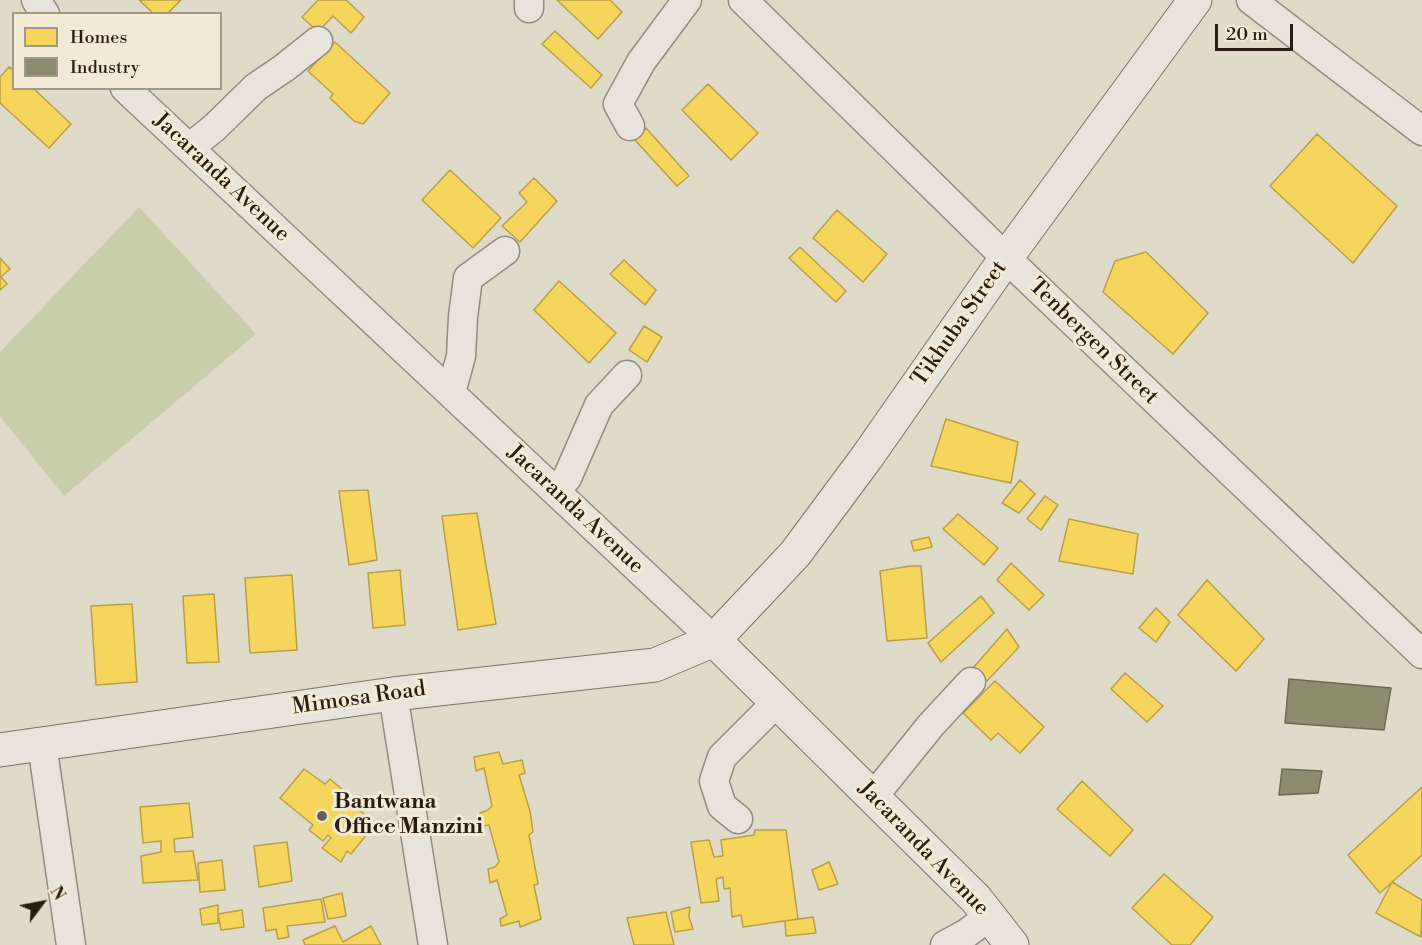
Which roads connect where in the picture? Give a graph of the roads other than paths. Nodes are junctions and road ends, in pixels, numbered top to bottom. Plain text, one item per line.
1 (687, 0) edge
2 (743, 0) edge
3 (1195, 0) edge
4 (1251, 0) edge
5 (318, 40) dead end
6 (127, 90) edge
7 (630, 126) dead end
8 (1422, 131) edge
9 (189, 148) junction
10 (505, 251) dead end
11 (1006, 258) junction
12 (627, 375) dead end
13 (451, 393) junction
14 (554, 490) junction
15 (714, 640) junction
16 (1422, 654) edge
17 (971, 682) dead end
18 (393, 694) junction
19 (777, 702) junction
20 (42, 744) junction
21 (0, 750) edge
22 (873, 797) junction
23 (738, 819) dead end
24 (990, 916) junction
25 (71, 945) edge
26 (433, 945) edge
27 (945, 945) edge
28 (1011, 945) edge

1 - 7 street
2 - 11 street, Tenbergen Street
3 - 11 street, Tikhuba Street
4 - 8 street
5 - 9 street
6 - 9 street, Jacaranda Avenue
9 - 13 street, Jacaranda Avenue
10 - 13 street
11 - 15 street, Tikhuba Street
11 - 16 street, Tenbergen Street
12 - 14 street
13 - 14 street, Jacaranda Avenue
14 - 15 street, Jacaranda Avenue
15 - 18 street, Mimosa Road
15 - 19 street, Jacaranda Avenue
17 - 22 street
18 - 20 street, Mimosa Road
18 - 26 street
19 - 22 street, Jacaranda Avenue
19 - 23 street
20 - 21 street, Mimosa Road
20 - 25 street
22 - 24 street, Jacaranda Avenue
24 - 27 street
24 - 28 street, Jacaranda Avenue

